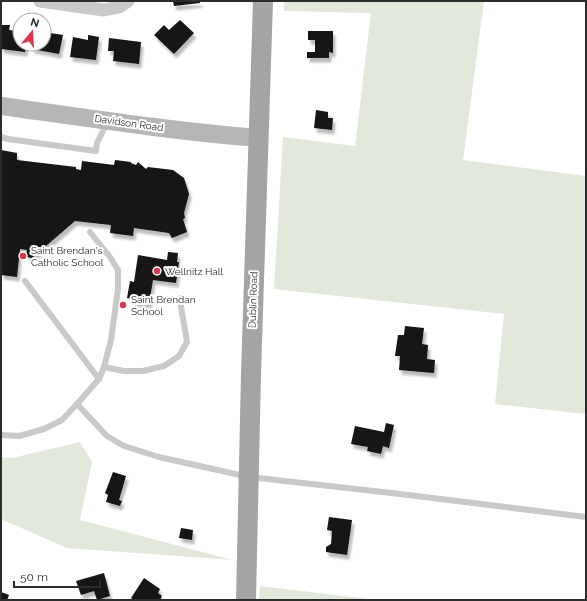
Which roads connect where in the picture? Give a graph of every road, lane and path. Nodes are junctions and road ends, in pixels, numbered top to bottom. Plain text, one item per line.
1 (40, 1) edge
2 (128, 1) edge
3 (263, 1) edge
4 (1, 106) edge
5 (108, 120) junction
6 (1, 137) edge
7 (258, 138) junction
8 (90, 232) dead end
9 (25, 281) dead end
10 (181, 298) dead end
11 (104, 367) junction
12 (99, 379) junction
13 (77, 404) junction
14 (1, 436) edge
15 (249, 477) junction
16 (586, 517) edge
17 (246, 600) edge

1 - 2 street
3 - 7 main road, Dublin Road
4 - 5 main road, Davidson Road
5 - 6 lane
5 - 7 main road, Davidson Road
7 - 15 main road, Dublin Road
8 - 11 lane
9 - 12 lane
10 - 11 lane
11 - 12 lane
12 - 13 lane
13 - 14 lane
13 - 15 lane
15 - 16 lane
15 - 17 main road, Dublin Road

